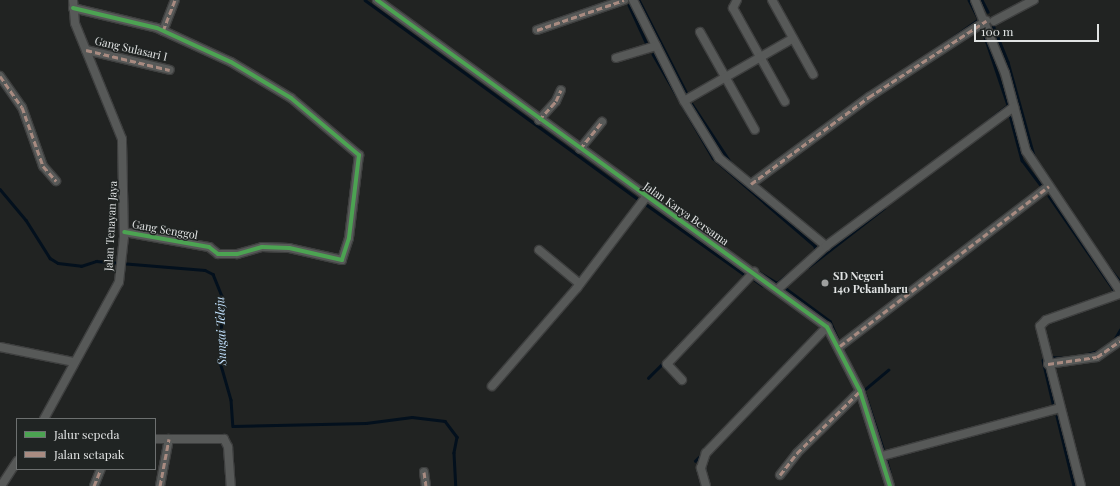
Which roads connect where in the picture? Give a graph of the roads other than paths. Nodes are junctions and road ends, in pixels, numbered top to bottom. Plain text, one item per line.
1 (172, 0) edge
2 (176, 0) edge
3 (377, 0) edge
4 (624, 0) edge
5 (633, 0) edge
6 (737, 0) edge
7 (772, 0) edge
8 (975, 0) edge
9 (1034, 0) edge
10 (73, 4) edge
11 (990, 21) junction
12 (537, 30) dead end
13 (163, 31) junction
14 (700, 32) dead end
15 (792, 39) junction
16 (656, 46) junction
17 (86, 50) junction
18 (616, 58) dead end
19 (760, 58) junction
20 (170, 70) dead end
21 (813, 74) dead end
22 (0, 76) edge
23 (725, 78) junction
24 (561, 90) dead end
25 (684, 101) junction
26 (785, 102) dead end
27 (1014, 106) junction
28 (539, 120) junction
29 (602, 122) dead end
30 (755, 130) dead end
31 (580, 149) junction
32 (56, 181) dead end
33 (751, 184) junction
34 (1050, 186) junction
35 (646, 197) junction
36 (124, 235) junction
37 (826, 246) junction
38 (539, 250) dead end
39 (754, 272) junction
40 (580, 284) junction
41 (778, 289) junction
42 (1120, 291) edge
43 (1120, 294) edge
44 (827, 327) junction
45 (1120, 341) edge
46 (840, 346) junction
47 (0, 347) edge
48 (74, 362) junction
49 (1048, 364) junction
50 (682, 380) dead end
51 (492, 386) dead end
52 (860, 391) junction
53 (1060, 408) junction
54 (46, 418) edge
55 (156, 439) edge
56 (169, 439) junction
57 (882, 456) junction
58 (16, 463) edge
59 (101, 470) edge
60 (424, 472) dead end
61 (780, 475) dead end
62 (1, 486) edge
63 (94, 486) edge
64 (160, 486) edge
65 (231, 486) edge
66 (426, 486) edge
67 (706, 486) edge
68 (890, 486) edge
69 (1081, 486) edge

1 - 2 street
2 - 13 street
3 - 28 street, Jalan Karya Bersama
4 - 12 street
5 - 16 street
6 - 19 street
7 - 15 street
8 - 11 street
9 - 11 street
10 - 13 street
10 - 17 street, Jalan Tenayan Jaya
11 - 27 street
11 - 33 street
13 - 36 street, Gang Senggol
14 - 23 street
15 - 19 street
15 - 21 street
16 - 18 street
16 - 25 street
17 - 20 street, Gang Sulasari I
17 - 36 street, Jalan Tenayan Jaya
19 - 23 street
19 - 26 street
22 - 32 street
23 - 25 street
23 - 30 street
24 - 28 street
25 - 33 street
27 - 34 street
27 - 37 street
28 - 31 street, Jalan Karya Bersama
29 - 31 street
31 - 35 street, Jalan Karya Bersama
33 - 37 street
34 - 42 street
34 - 46 street
35 - 39 street, Jalan Karya Bersama
35 - 40 street
36 - 48 street, Jalan Tenayan Jaya
37 - 41 street
38 - 40 street
39 - 41 street, Jalan Karya Bersama
39 - 50 street
40 - 51 street
41 - 44 street, Jalan Karya Bersama
43 - 49 street
44 - 46 street, Jalan Karya Bersama
44 - 67 street
45 - 49 street
46 - 52 street, Jalan Karya Bersama
47 - 48 street
48 - 54 street, Jalan Tenayan Jaya
49 - 53 street
52 - 57 street, Jalan Karya Bersama
52 - 61 street
53 - 57 street
53 - 69 street
55 - 56 street
56 - 64 street
56 - 65 street
57 - 68 street, Jalan Karya Bersama
58 - 62 street
59 - 63 street
60 - 66 street

